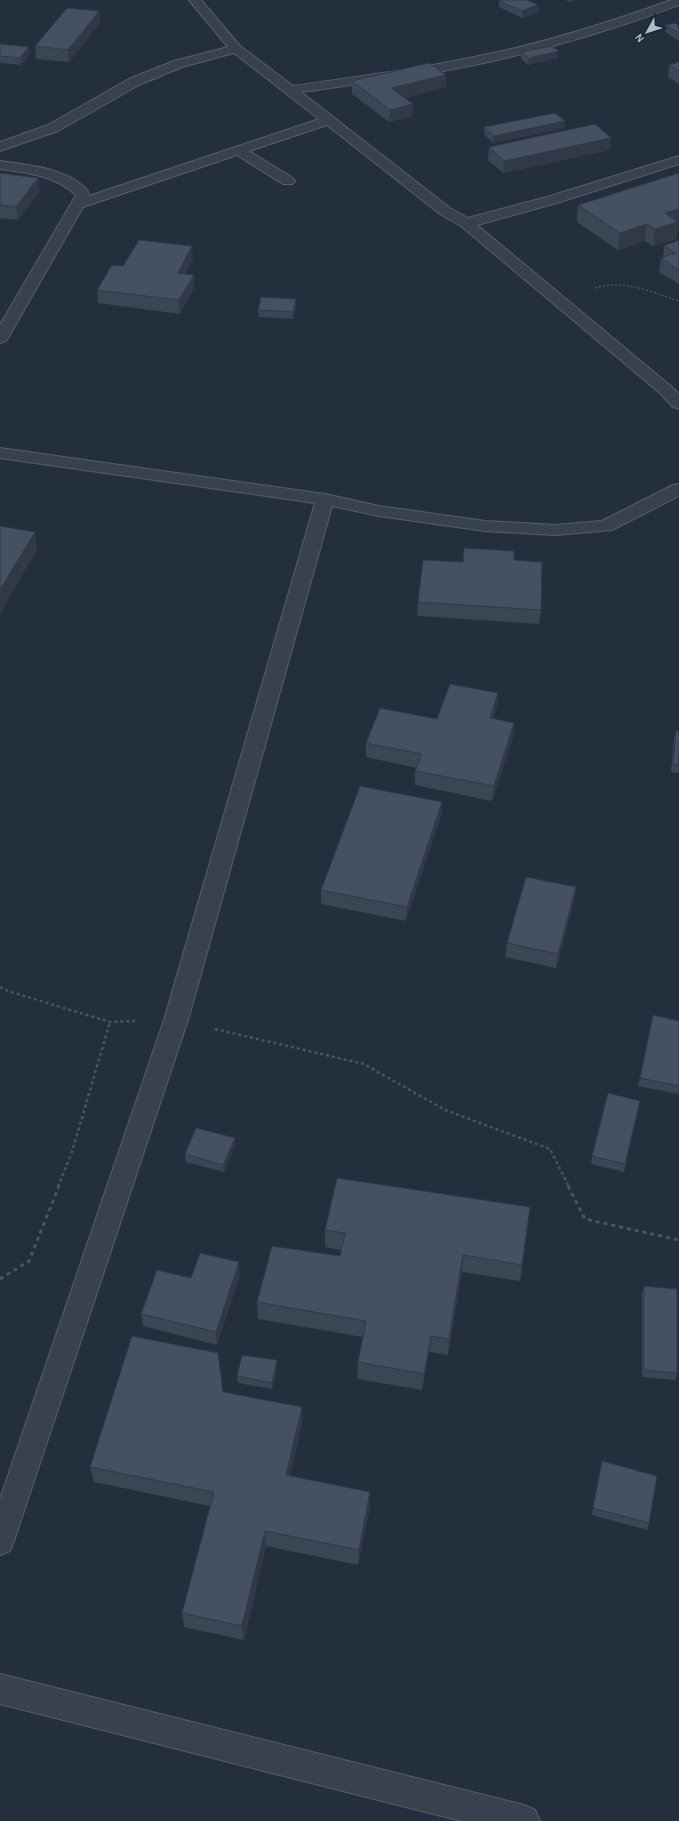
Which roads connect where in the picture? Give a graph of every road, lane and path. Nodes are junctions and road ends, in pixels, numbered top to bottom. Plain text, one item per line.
1 (195, 0) edge
2 (679, 1) edge
3 (236, 50) junction
4 (290, 90) junction
5 (329, 120) junction
6 (0, 147) edge
7 (238, 150) junction
8 (679, 160) edge
9 (0, 165) edge
10 (288, 181) dead end
11 (78, 204) junction
12 (466, 223) junction
13 (679, 301) edge
14 (562, 303) junction
15 (0, 338) edge
16 (679, 404) edge
17 (0, 453) edge
18 (679, 489) edge
19 (325, 499) junction
20 (0, 987) edge
21 (176, 1020) junction
22 (110, 1022) junction
23 (679, 1240) edge
24 (0, 1279) edge
25 (0, 1541) edge
26 (0, 1689) edge
27 (524, 1821) edge

1 - 3 street
2 - 4 street
3 - 4 street
3 - 6 street
4 - 5 street
5 - 7 street
5 - 12 street
7 - 10 street
7 - 11 street
8 - 12 street
9 - 11 street
11 - 15 street
12 - 14 street
13 - 14 path
14 - 16 street
17 - 19 street
18 - 19 street
19 - 21 street
20 - 22 path
21 - 22 path
21 - 23 path
21 - 25 street
22 - 24 path
26 - 27 street

